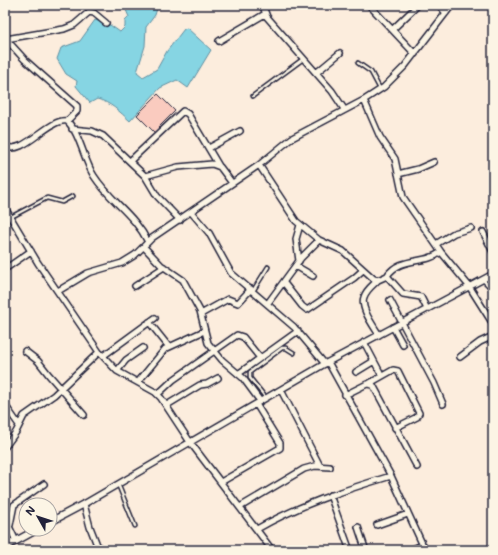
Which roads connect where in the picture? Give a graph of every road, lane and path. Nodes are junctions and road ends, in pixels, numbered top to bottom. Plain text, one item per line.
1 (265, 5) edge
2 (369, 5) edge
3 (418, 5) edge
4 (439, 5) edge
5 (452, 5) edge
6 (446, 13) junction
7 (265, 14) junction
8 (106, 22) dead end
9 (393, 29) junction
10 (5, 39) edge
11 (219, 41) dead end
12 (340, 53) dead end
13 (415, 54) junction
14 (303, 59) junction
15 (358, 63) dead end
16 (316, 73) junction
17 (380, 89) junction
18 (253, 96) dead end
19 (364, 100) junction
20 (344, 109) junction
21 (66, 122) junction
22 (72, 128) junction
23 (240, 131) dead end
24 (5, 146) edge
25 (209, 148) junction
26 (130, 161) junction
27 (434, 162) dead end
28 (259, 165) junction
29 (220, 167) junction
30 (398, 174) junction
31 (145, 176) junction
32 (232, 183) junction
33 (73, 196) dead end
34 (5, 208) edge
35 (191, 212) junction
36 (10, 218) junction
37 (180, 220) junction
38 (300, 225) junction
39 (471, 228) dead end
40 (483, 232) dead end
41 (319, 240) junction
42 (148, 242) junction
43 (436, 244) junction
44 (144, 248) junction
45 (31, 251) junction
46 (441, 252) junction
47 (493, 252) edge
48 (297, 263) junction
49 (8, 267) dead end
50 (164, 267) junction
51 (268, 267) dead end
52 (363, 270) junction
53 (493, 274) edge
54 (313, 276) dead end
55 (387, 276) junction
56 (483, 279) junction
57 (378, 280) junction
58 (284, 283) junction
59 (136, 286) dead end
60 (469, 286) junction
61 (252, 290) junction
62 (493, 290) edge
63 (58, 291) junction
64 (390, 300) dead end
65 (268, 303) junction
66 (427, 309) junction
67 (201, 314) junction
68 (155, 318) dead end
69 (150, 322) junction
70 (402, 322) junction
71 (493, 324) edge
72 (393, 327) junction
73 (204, 331) junction
74 (298, 331) junction
75 (378, 335) junction
76 (493, 336) edge
77 (364, 342) junction
78 (403, 345) dead end
79 (169, 347) junction
80 (143, 348) dead end
81 (25, 351) dead end
82 (214, 351) junction
83 (294, 352) dead end
84 (101, 354) junction
85 (460, 357) dead end
86 (260, 358) junction
87 (374, 362) junction
88 (326, 363) junction
89 (117, 371) junction
90 (356, 372) dead end
91 (238, 374) junction
92 (382, 376) junction
93 (218, 378) dead end
94 (138, 382) junction
95 (370, 383) junction
96 (61, 389) junction
97 (281, 390) junction
98 (158, 394) junction
99 (345, 395) junction
100 (266, 398) junction
101 (258, 402) junction
102 (443, 404) dead end
103 (5, 405) edge
104 (167, 405) junction
105 (84, 415) dead end
106 (19, 425) junction
107 (395, 428) junction
108 (190, 442) junction
109 (5, 447) edge
110 (320, 466) junction
111 (330, 467) dead end
112 (417, 467) dead end
113 (391, 476) junction
114 (221, 482) junction
115 (44, 484) dead end
116 (118, 484) junction
117 (330, 495) junction
118 (84, 504) junction
119 (240, 507) junction
120 (408, 514) junction
121 (5, 518) edge
122 (58, 518) edge
123 (10, 525) junction
124 (377, 525) dead end
125 (135, 526) dead end
126 (358, 527) dead end
127 (257, 529) junction
128 (23, 537) edge
129 (16, 541) junction
130 (5, 547) edge
131 (423, 547) edge
132 (349, 548) dead end
133 (99, 550) edge
134 (272, 550) edge
135 (367, 550) edge
136 (411, 550) edge

1 - 7 street
2 - 9 street
3 - 9 street
4 - 6 street
5 - 6 street
6 - 13 street
7 - 11 street
7 - 14 street
8 - 10 street
9 - 13 street
10 - 21 street
12 - 16 street
13 - 17 street
14 - 16 street
14 - 18 lane
15 - 17 lane
16 - 20 street
17 - 19 street
19 - 20 street
19 - 30 street
20 - 28 street
21 - 22 street
21 - 24 street
22 - 26 street
22 - 42 street
23 - 25 street
25 - 26 street
25 - 29 street
26 - 31 street
27 - 30 street
28 - 32 street
28 - 38 street
29 - 31 street
29 - 32 street
30 - 43 street
31 - 37 street
32 - 35 street
33 - 36 lane
34 - 36 street
35 - 37 street
35 - 61 street
36 - 45 street
37 - 42 street
38 - 41 street
38 - 48 street
39 - 43 street
40 - 47 street
41 - 48 street
41 - 52 street
42 - 44 street
43 - 46 street
44 - 50 street
44 - 63 street
45 - 49 street
45 - 63 street
46 - 55 street
46 - 60 street
48 - 54 street
48 - 58 street
50 - 59 street
50 - 67 street
51 - 61 lane
52 - 57 street
52 - 58 street
53 - 56 street
55 - 57 street
55 - 66 street
56 - 60 street
56 - 62 lane
57 - 75 street
58 - 65 street
60 - 66 street
60 - 71 street
61 - 65 street
61 - 67 street
63 - 84 street
64 - 70 street
65 - 74 street
66 - 70 street
67 - 73 street
68 - 69 street
69 - 79 street
69 - 84 street
70 - 72 street
70 - 102 street
72 - 75 street
72 - 78 street
73 - 79 street
73 - 82 street
74 - 86 street
74 - 88 street
75 - 77 street
76 - 85 street
77 - 87 street
77 - 88 street
79 - 94 street
80 - 89 street
81 - 96 street
82 - 86 street
82 - 91 street
82 - 98 street
83 - 100 lane
84 - 89 street
84 - 96 street
86 - 91 street
87 - 90 street
87 - 92 street
88 - 97 street
88 - 99 street
89 - 94 street
91 - 101 street
92 - 95 street
92 - 107 street
93 - 104 street
94 - 98 street
95 - 99 street
95 - 107 street
96 - 105 street
96 - 106 street
97 - 100 street
97 - 110 street
98 - 104 street
99 - 113 street
100 - 101 street
101 - 108 street
101 - 114 street
103 - 106 street
104 - 108 street
106 - 109 street
107 - 112 street
108 - 114 street
108 - 116 street
110 - 111 street
110 - 119 street
113 - 117 street
113 - 120 street
114 - 119 street
115 - 123 street
116 - 118 street
116 - 125 lane
117 - 127 street
117 - 132 street
118 - 122 street
118 - 133 street
119 - 127 street
120 - 124 street
120 - 131 street
121 - 123 street
123 - 129 street
126 - 135 street
127 - 134 street
128 - 129 street
129 - 130 street
131 - 136 street

